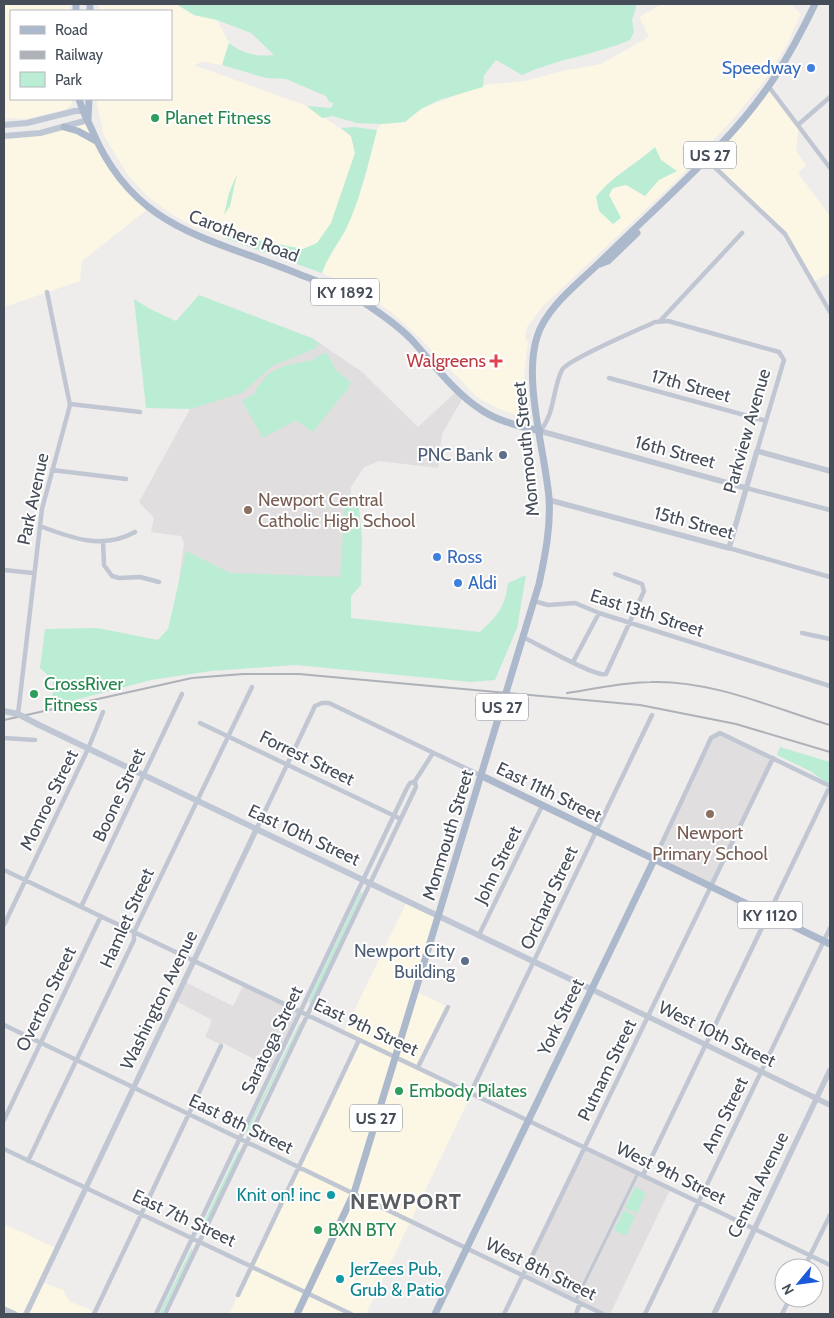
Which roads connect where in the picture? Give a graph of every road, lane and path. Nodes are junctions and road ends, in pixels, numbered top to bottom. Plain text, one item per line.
1 (815, 4) edge
2 (769, 87) junction
3 (830, 97) edge
4 (80, 100) edge
5 (89, 100) edge
6 (86, 111) junction
7 (88, 120) junction
8 (799, 124) junction
9 (4, 125) edge
10 (64, 127) junction
11 (4, 136) edge
12 (96, 141) junction
13 (706, 159) junction
14 (830, 168) edge
15 (742, 233) dead end
16 (47, 292) dead end
17 (830, 312) edge
18 (660, 321) junction
19 (608, 378) dead end
20 (70, 404) junction
21 (140, 412) dead end
22 (766, 421) junction
23 (540, 431) junction
24 (757, 451) junction
25 (52, 470) junction
26 (830, 471) edge
27 (126, 478) dead end
28 (746, 488) junction
29 (549, 500) junction
30 (830, 510) edge
31 (40, 526) junction
32 (135, 532) dead end
33 (103, 541) junction
34 (730, 548) junction
35 (4, 570) edge
36 (33, 573) junction
37 (615, 574) dead end
38 (830, 577) edge
39 (159, 582) dead end
40 (534, 601) junction
41 (599, 614) junction
42 (631, 622) junction
43 (802, 633) dead end
44 (523, 638) junction
45 (830, 639) edge
46 (573, 662) junction
47 (830, 686) edge
48 (252, 687) dead end
49 (182, 694) dead end
50 (322, 703) joint
51 (4, 711) edge
52 (103, 712) dead end
53 (18, 714) junction
54 (652, 715) dead end
55 (200, 723) dead end
56 (228, 735) junction
57 (4, 738) edge
58 (35, 740) dead end
59 (88, 750) junction
60 (433, 753) junction
61 (773, 758) junction
62 (287, 764) junction
63 (144, 775) junction
64 (482, 776) junction
65 (415, 781) junction
66 (830, 786) edge
67 (197, 801) junction
68 (542, 806) junction
69 (394, 815) junction
70 (401, 819) junction
71 (256, 830) junction
72 (595, 832) junction
73 (654, 860) junction
74 (4, 870) edge
75 (26, 880) junction
76 (364, 880) junction
77 (371, 884) junction
78 (711, 887) junction
79 (81, 907) junction
80 (768, 914) junction
81 (101, 916) junction
82 (439, 916) junction
83 (4, 925) edge
84 (830, 928) edge
85 (134, 932) junction
86 (479, 935) junction
87 (827, 942) edge
88 (195, 961) junction
89 (534, 962) junction
90 (591, 990) junction
91 (448, 1008) dead end
92 (301, 1012) junction
93 (308, 1015) junction
94 (648, 1017) junction
95 (4, 1025) edge
96 (359, 1040) junction
97 (40, 1042) junction
98 (706, 1044) junction
99 (221, 1046) dead end
100 (396, 1057) junction
101 (76, 1060) junction
102 (418, 1067) junction
103 (830, 1070) edge
104 (761, 1072) junction
105 (133, 1086) junction
106 (471, 1092) junction
107 (816, 1099) junction
108 (830, 1106) edge
109 (189, 1114) junction
110 (528, 1119) junction
111 (4, 1120) edge
112 (240, 1138) junction
113 (248, 1142) junction
114 (585, 1147) junction
115 (4, 1149) edge
116 (28, 1161) junction
117 (298, 1167) junction
118 (640, 1174) junction
119 (86, 1188) junction
120 (354, 1194) junction
121 (699, 1202) junction
122 (141, 1214) junction
123 (830, 1215) edge
124 (754, 1229) junction
125 (192, 1238) junction
126 (200, 1241) junction
127 (467, 1248) junction
128 (810, 1256) junction
129 (830, 1265) edge
130 (253, 1266) junction
131 (523, 1275) junction
132 (306, 1293) junction
133 (238, 1295) dead end
134 (578, 1302) junction
135 (4, 1309) edge
136 (15, 1314) edge
137 (26, 1314) edge
138 (94, 1314) edge
139 (156, 1314) edge
140 (165, 1314) edge
141 (297, 1314) edge
142 (351, 1314) edge
143 (435, 1314) edge
144 (504, 1314) edge
145 (576, 1314) edge
146 (603, 1314) edge
147 (645, 1314) edge
148 (714, 1314) edge

1 - 2 main road, US 27
2 - 8 street
2 - 13 main road, US 27
3 - 8 street
4 - 6 main road, KY 1892
5 - 6 main road, KY 1892
6 - 7 main road, KY 1892
6 - 9 main road
7 - 10 main road
7 - 12 main road, Carothers Road / KY 1892
8 - 14 street
10 - 11 main road
10 - 12 main road
12 - 23 main road, Carothers Road / KY 1892
13 - 17 street
13 - 23 main road, Monmouth Street / US 27
15 - 18 street
16 - 20 street, Park Avenue
18 - 22 street, Parkview Avenue
18 - 23 street
19 - 22 street, 17th Street
20 - 21 street
20 - 25 street, Park Avenue
22 - 24 street, Parkview Avenue
23 - 28 street, 16th Street
23 - 29 main road, Monmouth Street / US 27
24 - 26 street
24 - 28 street, Parkview Avenue
25 - 27 street
25 - 31 street, Park Avenue
28 - 30 street, 16th Street
28 - 34 street, Parkview Avenue
29 - 34 street, 15th Street
29 - 40 main road, Monmouth Street / US 27
31 - 33 street
31 - 36 street, Park Avenue
32 - 33 street
33 - 39 street
34 - 38 street, 15th Street
35 - 36 street
36 - 53 street, Park Avenue
37 - 42 street
40 - 41 street, East 13th Street
40 - 44 main road, Monmouth Street / US 27
41 - 42 street, East 13th Street
41 - 46 street
42 - 46 street
42 - 47 street, East 13th Street
43 - 45 street
44 - 46 street
44 - 64 main road, Monmouth Street / US 27
48 - 56 street, Hamlet Street
49 - 63 street, Boone Street
50 - 60 street, East 11th Street
50 - 62 street, Washington Avenue
51 - 53 main road, East 10th Street
52 - 59 street, Monroe Street
53 - 59 main road, East 10th Street, bridge
54 - 72 street, Orchard Street
55 - 56 street, Forrest Street
56 - 62 street, Forrest Street
56 - 67 street, Hamlet Street
57 - 58 street
59 - 63 main road, East 10th Street
59 - 75 street, Monroe Street
60 - 64 street, East 11th Street
60 - 65 street, Saratoga Street
61 - 66 street
61 - 73 street, York Street
61 - 78 street, Putnam Street
62 - 69 street, Forrest Street
62 - 71 street, Washington Avenue
63 - 67 main road, East 10th Street
63 - 79 street, Boone Street
64 - 68 main road, East 11th Street
64 - 82 main road, Monmouth Street / US 27
65 - 69 street, Saratoga Street
65 - 70 street, Saratoga Street
66 - 80 street
67 - 71 main road, East 10th Street
67 - 85 street, Hamlet Street
68 - 72 main road, East 11th Street
68 - 86 street, John Street
69 - 70 street, Forrest Street
69 - 76 street, Saratoga Street
70 - 77 street, Saratoga Street
71 - 76 main road, East 10th Street
71 - 88 street, Washington Avenue
72 - 73 main road, East 11th Street
72 - 89 street, Orchard Street
73 - 78 main road, KY 1120
73 - 90 main road, York Street
74 - 75 street, East 9th Street
75 - 79 street, East 9th Street
75 - 83 street, Monroe Street
76 - 77 main road, East 10th Street
76 - 92 street, Saratoga Street
77 - 82 main road, East 10th Street
77 - 93 street, Saratoga Street
78 - 80 main road, KY 1120
78 - 94 street, Putnam Street
79 - 81 street, East 9th Street
80 - 87 main road, KY 1120
80 - 98 street
81 - 85 street, East 9th Street
81 - 97 street, Overton Street
82 - 86 main road, East 10th Street
82 - 100 main road, Monmouth Street / US 27
84 - 87 street, Ann Street
85 - 88 street, East 9th Street
85 - 101 street, Hamlet Street
86 - 89 main road, East 10th Street
87 - 104 street, Ann Street
88 - 92 street, East 9th Street
88 - 105 street, Washington Avenue
89 - 90 main road, East 10th Street
89 - 106 street, Orchard Street
90 - 94 street, West 10th Street
90 - 110 main road, York Street
91 - 102 street
92 - 93 street, East 9th Street
92 - 112 street, Saratoga Street
93 - 96 street, East 9th Street
93 - 113 street, Saratoga Street
94 - 98 street, West 10th Street
94 - 114 street, Putnam Street
95 - 97 street, East 8th Street
96 - 100 street, East 9th Street
96 - 117 street
97 - 101 street, East 8th Street
97 - 111 street, Overton Street
98 - 104 street, West 10th Street
98 - 118 street
99 - 109 street
100 - 102 street, East 9th Street
100 - 120 main road, Monmouth Street / US 27
101 - 105 street, East 8th Street
101 - 116 street, Hamlet Street
102 - 106 street, East 9th Street
103 - 107 street, Central Avenue
104 - 107 street, West 10th Street
104 - 121 street, Ann Street
105 - 109 street, East 8th Street
105 - 119 street, Washington Avenue
106 - 110 street, East 9th Street
107 - 108 street, West 10th Street
107 - 124 street, Central Avenue
109 - 112 street, East 8th Street
109 - 122 street
110 - 114 street, West 9th Street
110 - 127 main road, York Street
112 - 113 street, East 8th Street
112 - 125 street, Saratoga Street
113 - 117 street, East 8th Street
113 - 126 street, Saratoga Street
114 - 118 street, West 9th Street
114 - 131 street, Putnam Street
115 - 116 street, East 7th Street
116 - 119 street, East 7th Street
117 - 120 street, East 8th Street
117 - 130 street
118 - 121 street, West 9th Street
118 - 134 street
119 - 122 street, East 7th Street
119 - 137 street, Washington Avenue
120 - 127 street, East 8th Street
120 - 132 main road, Monmouth Street / US 27
121 - 124 street, West 9th Street
121 - 147 street, Ann Street
122 - 125 street, East 7th Street
122 - 138 street
123 - 128 street
124 - 128 street, West 9th Street
124 - 148 street, Central Avenue
125 - 126 street, East 7th Street
125 - 139 street, Saratoga Street
126 - 130 street, East 7th Street
126 - 140 street, Saratoga Street
127 - 131 street, West 8th Street
127 - 143 main road, York Street
128 - 129 street, West 9th Street
130 - 132 street, East 7th Street
130 - 133 street
131 - 134 street, West 8th Street
131 - 144 street, Putnam Street
132 - 141 main road, Monmouth Street / US 27
132 - 142 street, East 7th Street
134 - 145 street
134 - 146 street, West 8th Street
135 - 136 street

